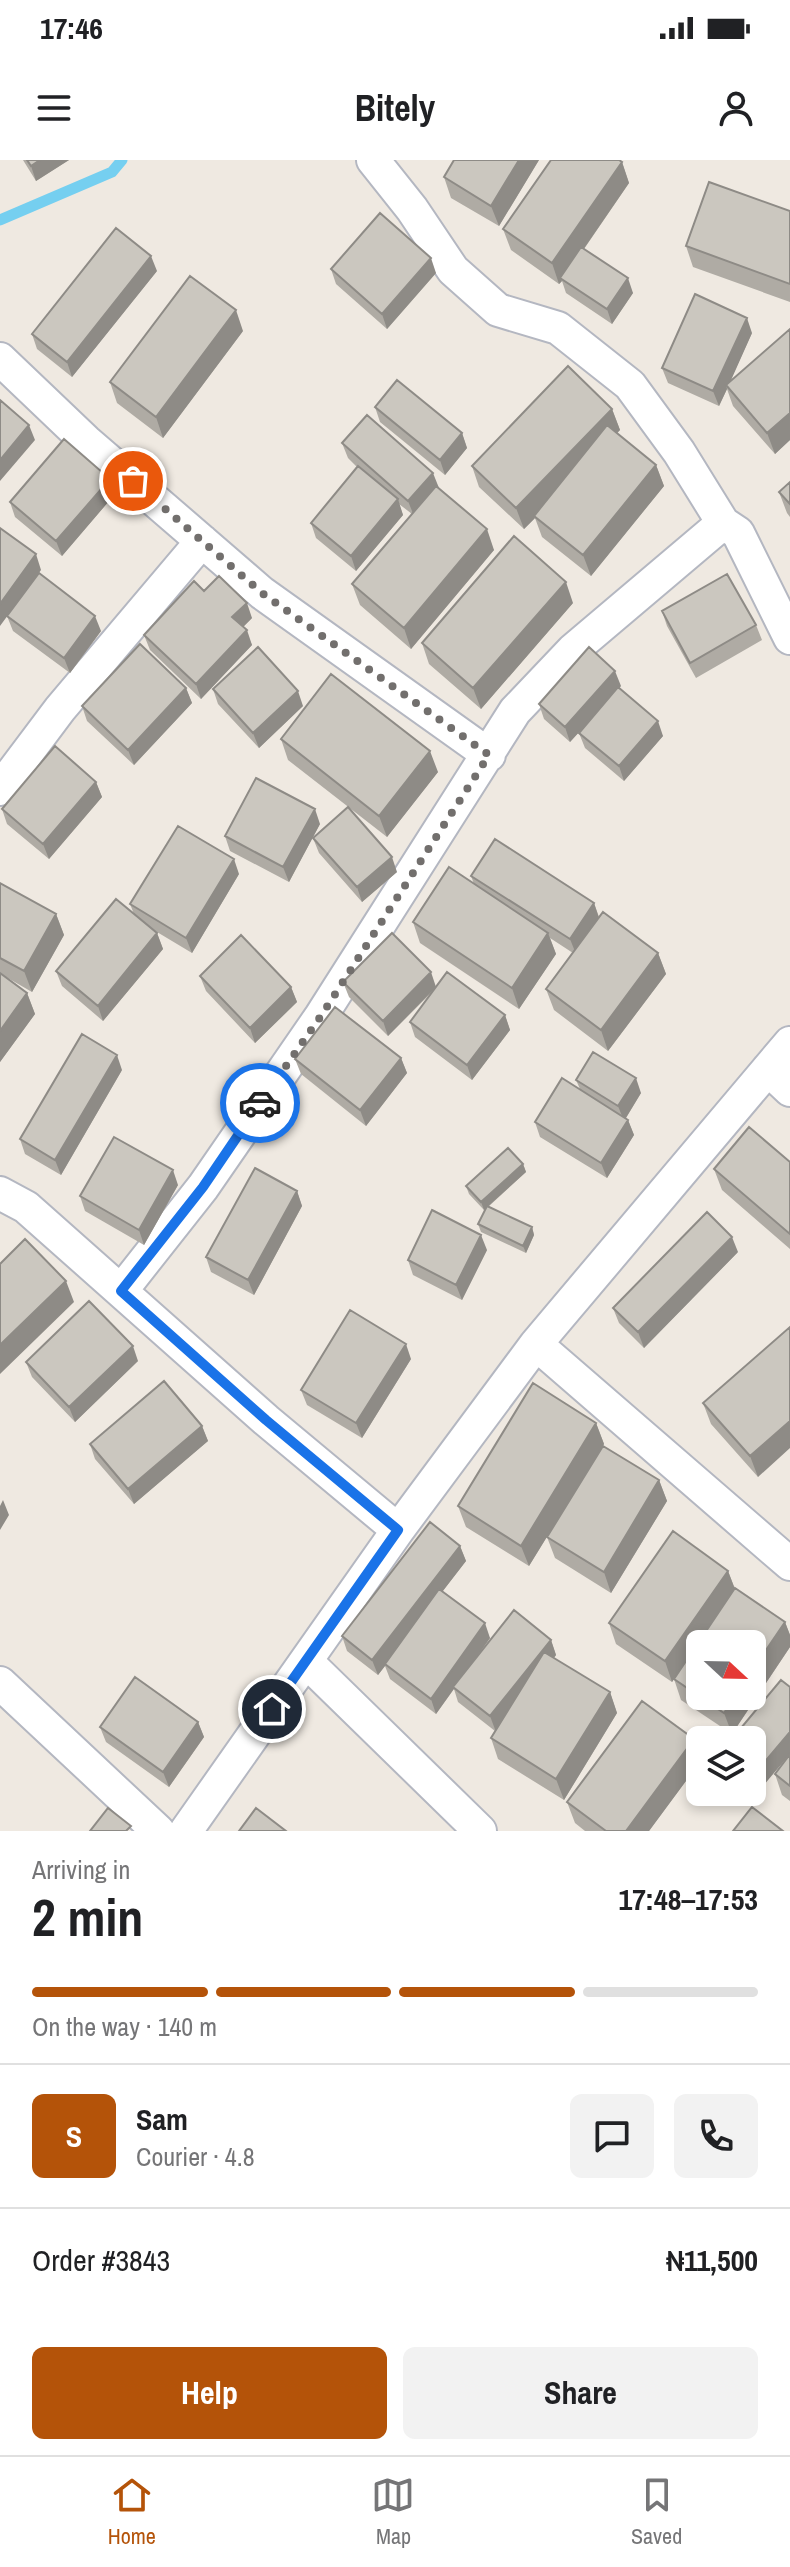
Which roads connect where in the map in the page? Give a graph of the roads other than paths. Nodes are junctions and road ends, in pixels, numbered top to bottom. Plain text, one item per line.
1 (373, 160) edge
2 (2, 363) edge
3 (723, 523) junction
4 (202, 541) junction
5 (790, 638) edge
6 (489, 755) junction
7 (0, 789) edge
8 (790, 1043) edge
9 (779, 1079) edge
10 (0, 1193) edge
11 (121, 1291) junction
12 (536, 1344) junction
13 (398, 1530) junction
14 (790, 1564) edge
15 (306, 1661) junction
16 (0, 1683) edge
17 (158, 1831) edge
18 (186, 1831) edge
19 (480, 1831) edge

1 - 3 street
2 - 4 street
3 - 5 street
3 - 6 street
4 - 6 street
4 - 7 street
6 - 11 street
8 - 9 street
9 - 12 street
10 - 11 street
11 - 13 street
12 - 13 street
12 - 14 street
13 - 15 street
15 - 18 street
15 - 19 street
16 - 17 street

